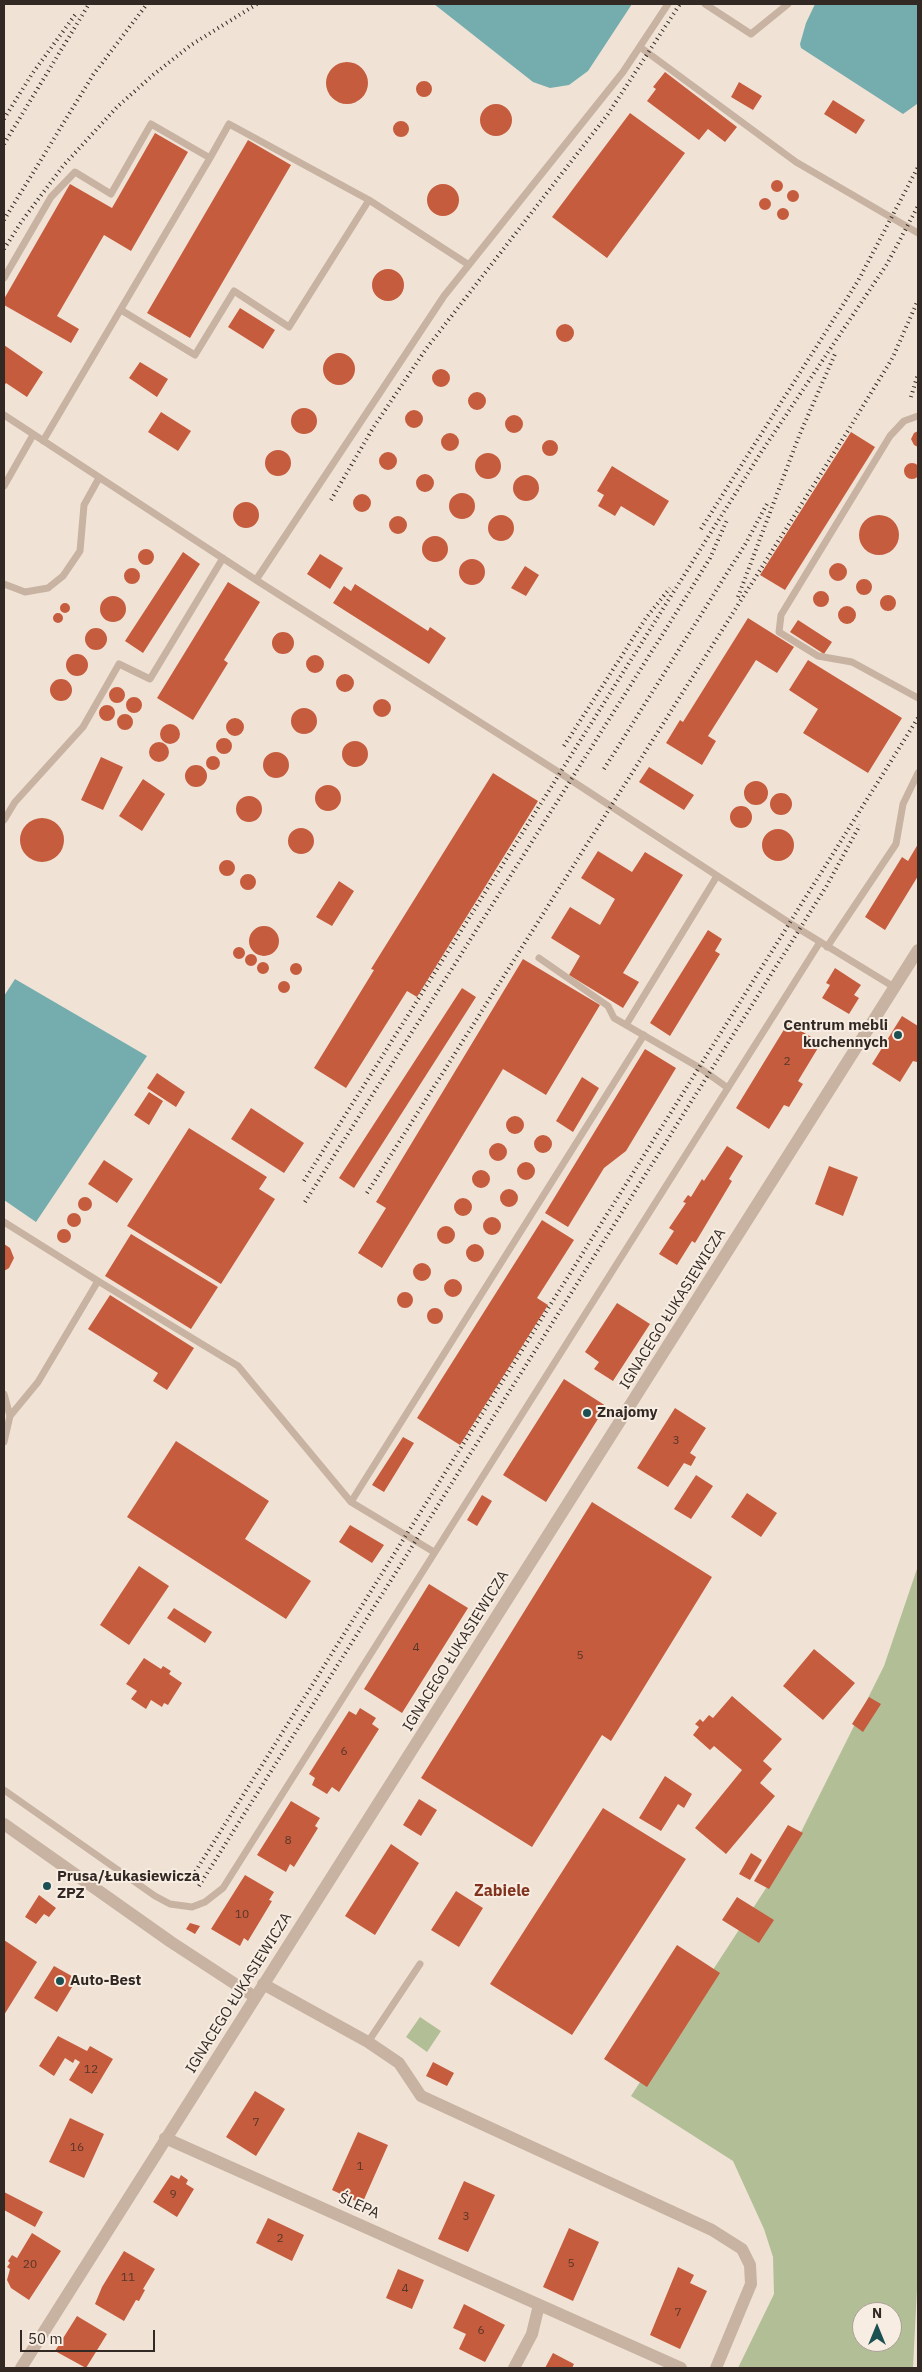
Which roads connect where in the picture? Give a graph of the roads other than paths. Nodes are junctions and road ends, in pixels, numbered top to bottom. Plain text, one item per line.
1 (668, 4) edge
2 (708, 4) edge
3 (788, 4) edge
4 (640, 47) junction
5 (210, 158) junction
6 (369, 200) junction
7 (918, 233) edge
8 (469, 265) junction
9 (4, 278) edge
10 (121, 310) junction
11 (4, 416) edge
12 (918, 416) edge
13 (33, 434) junction
14 (44, 442) junction
15 (99, 478) junction
16 (4, 486) edge
17 (222, 558) junction
18 (256, 580) junction
19 (4, 584) edge
20 (918, 698) edge
21 (918, 773) edge
22 (4, 820) edge
23 (717, 876) junction
24 (820, 942) junction
25 (827, 947) junction
26 (918, 950) edge
27 (538, 958) dead end
28 (894, 987) junction
29 (626, 1025) junction
30 (644, 1035) junction
31 (728, 1088) junction
32 (4, 1222) edge
33 (98, 1281) junction
34 (4, 1394) edge
35 (10, 1416) junction
36 (4, 1442) edge
37 (351, 1502) junction
38 (434, 1552) junction
39 (4, 1790) edge
40 (4, 1824) edge
41 (420, 1964) dead end
42 (263, 1984) junction
43 (255, 1997) junction
44 (368, 2042) junction
45 (165, 2138) junction
46 (539, 2305) junction
47 (21, 2368) edge
48 (514, 2368) edge
49 (681, 2368) edge
50 (716, 2368) edge

1 - 4 lane
2 - 3 lane
4 - 7 lane
4 - 8 lane
5 - 6 lane
5 - 9 lane
5 - 10 lane
6 - 8 lane
6 - 10 lane
8 - 18 lane
10 - 14 lane
11 - 13 lane
12 - 20 lane
13 - 14 lane
13 - 16 lane
14 - 15 lane
15 - 17 lane
15 - 19 lane
17 - 18 lane
17 - 22 lane
18 - 23 lane
21 - 25 lane
23 - 24 lane
23 - 29 lane
24 - 25 lane
24 - 31 lane
25 - 28 lane
26 - 28 street, IGNACEGO ŁUKASIEWICZA
27 - 29 lane
28 - 42 street, IGNACEGO ŁUKASIEWICZA
29 - 30 lane
30 - 31 lane
30 - 37 lane
31 - 38 lane
32 - 33 lane
33 - 35 lane
33 - 37 lane
34 - 35 lane
35 - 36 lane
37 - 38 lane
38 - 39 lane
40 - 43 street
41 - 44 lane
42 - 43 street, IGNACEGO ŁUKASIEWICZA
42 - 44 street
43 - 45 street, IGNACEGO ŁUKASIEWICZA
44 - 50 street
45 - 46 street, ŚLEPA
45 - 47 street, IGNACEGO ŁUKASIEWICZA
46 - 48 street
46 - 49 street, ŚLEPA

